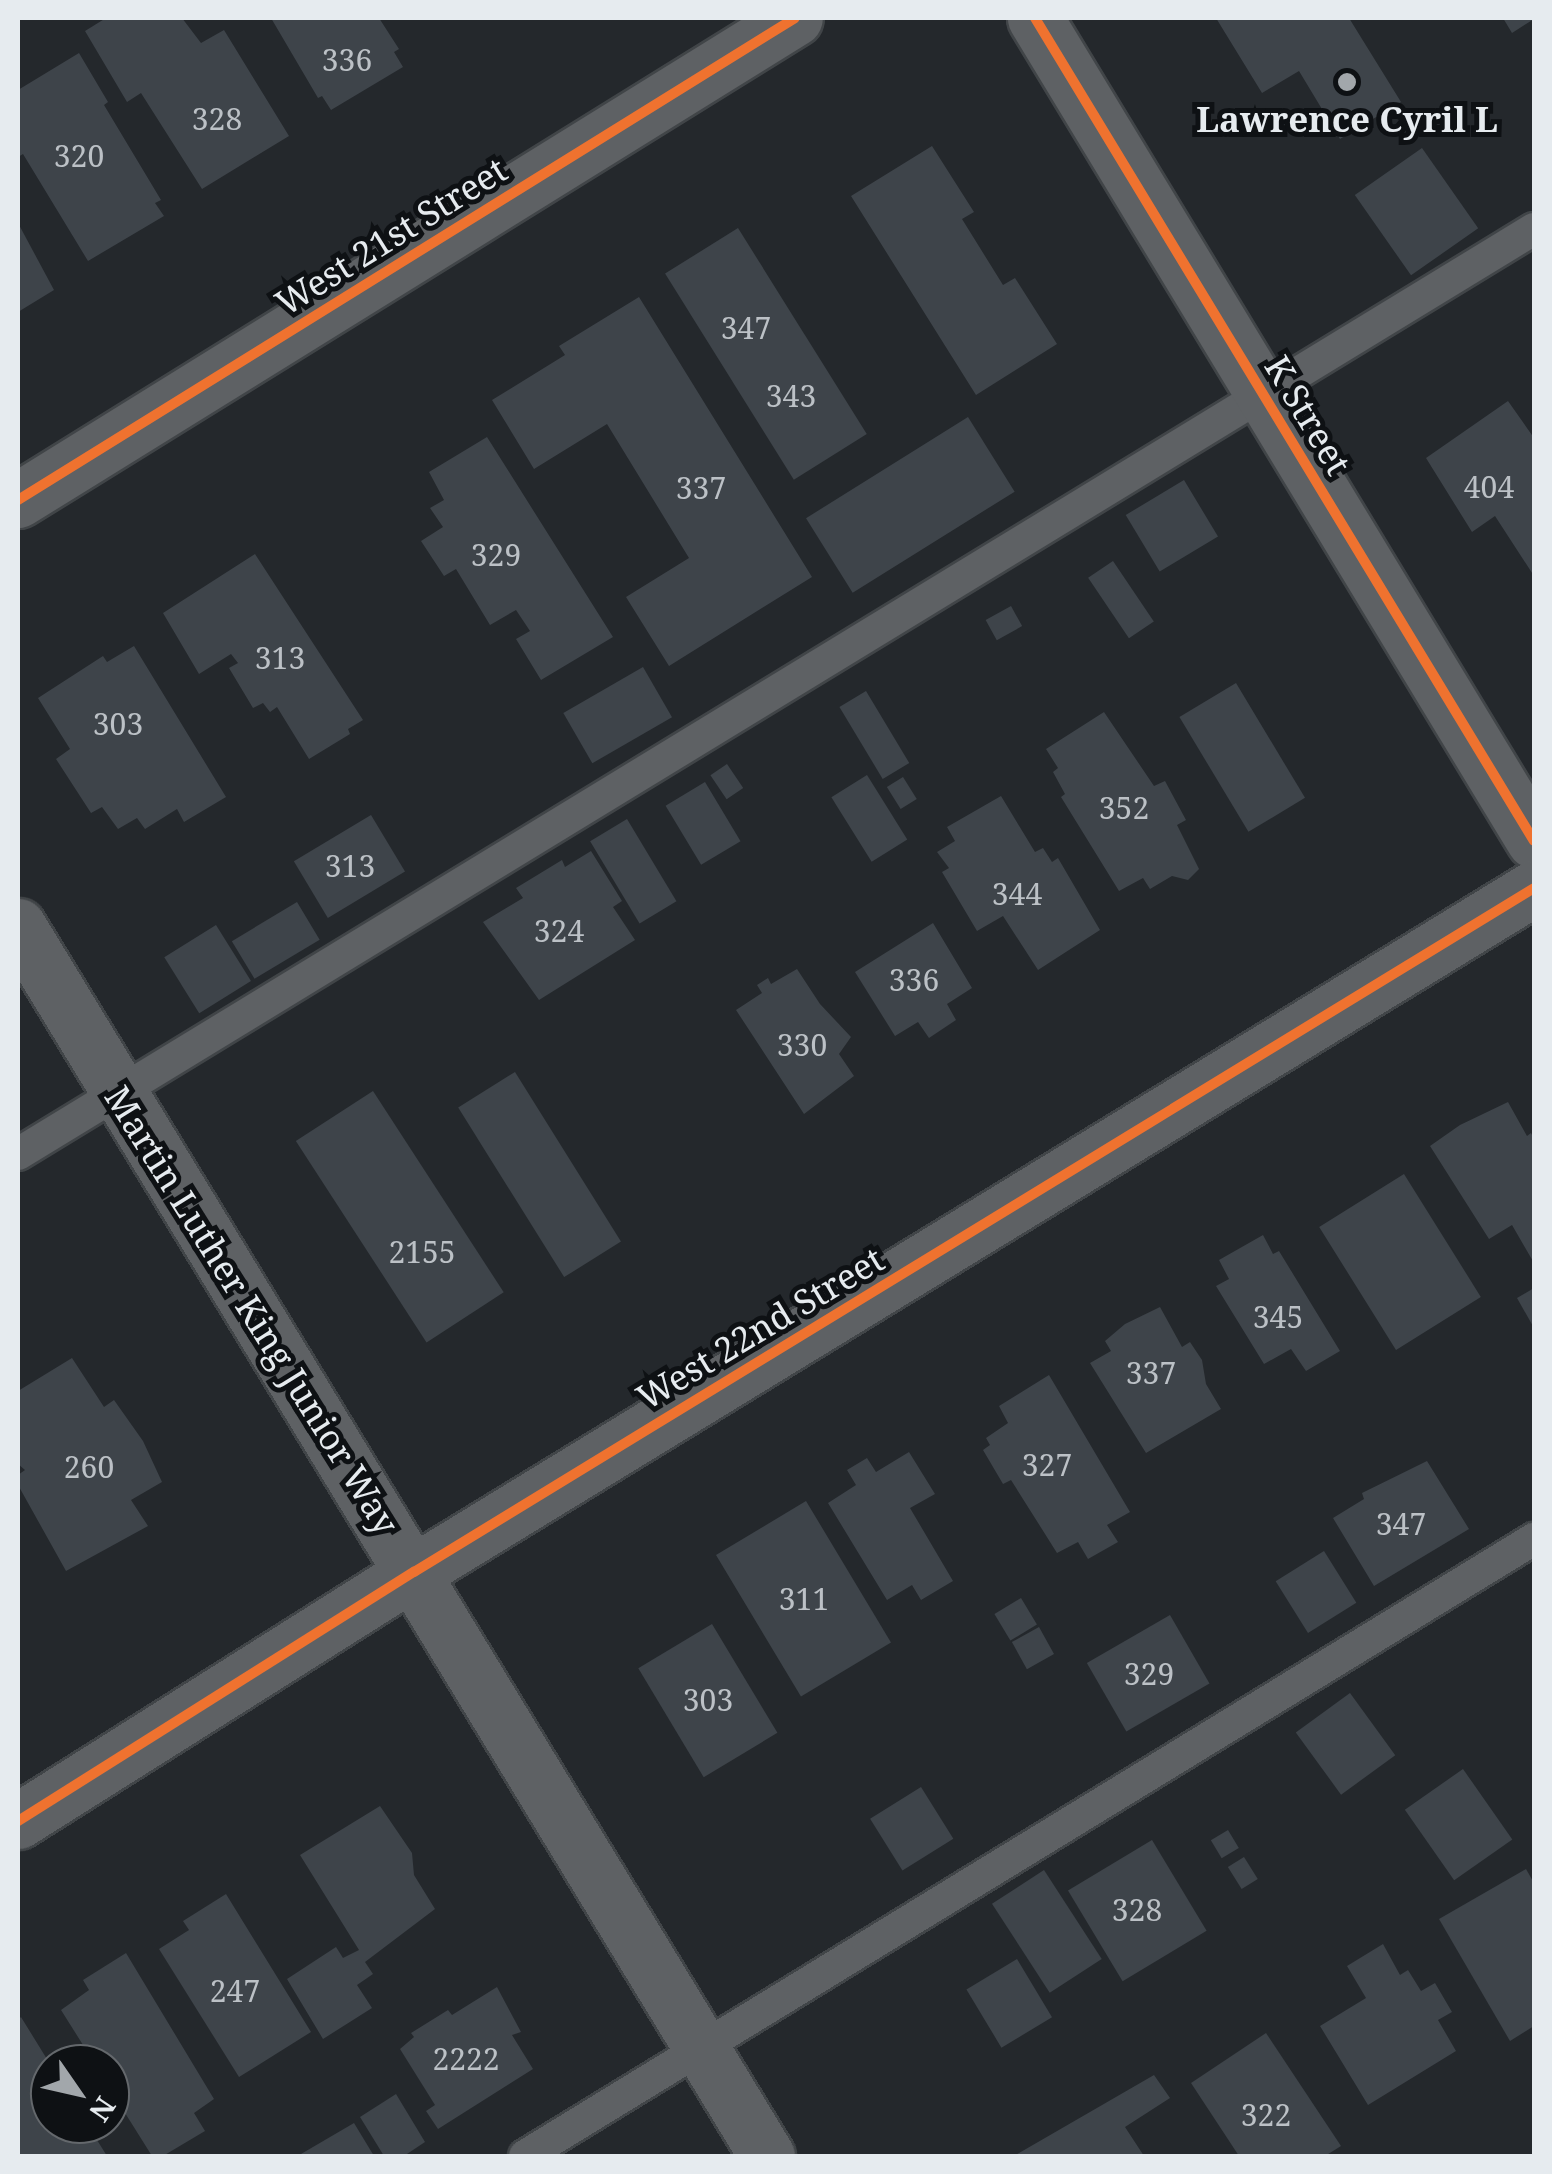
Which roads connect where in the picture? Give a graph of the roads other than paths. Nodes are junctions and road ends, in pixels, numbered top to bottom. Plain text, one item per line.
1 (794, 18) edge
2 (1035, 18) edge
3 (1534, 228) edge
4 (1265, 397) junction
5 (18, 500) edge
6 (1534, 842) edge
7 (1534, 888) edge
8 (18, 926) edge
9 (118, 1093) junction
10 (18, 1154) edge
11 (1534, 1539) edge
12 (414, 1572) junction
13 (18, 1821) edge
14 (704, 2047) junction
15 (525, 2156) edge
16 (767, 2156) edge

1 - 5 street, West 21st Street
2 - 4 street, K Street
3 - 4 lane
4 - 6 street, K Street
4 - 9 lane
7 - 12 street, West 22nd Street
8 - 9 street, Martin Luther King Junior Way
9 - 10 lane
9 - 12 street, Martin Luther King Junior Way
11 - 14 lane
12 - 13 street, West 22nd Street
12 - 14 street, Martin Luther King Junior Way
14 - 15 lane
14 - 16 street, Martin Luther King Junior Way

